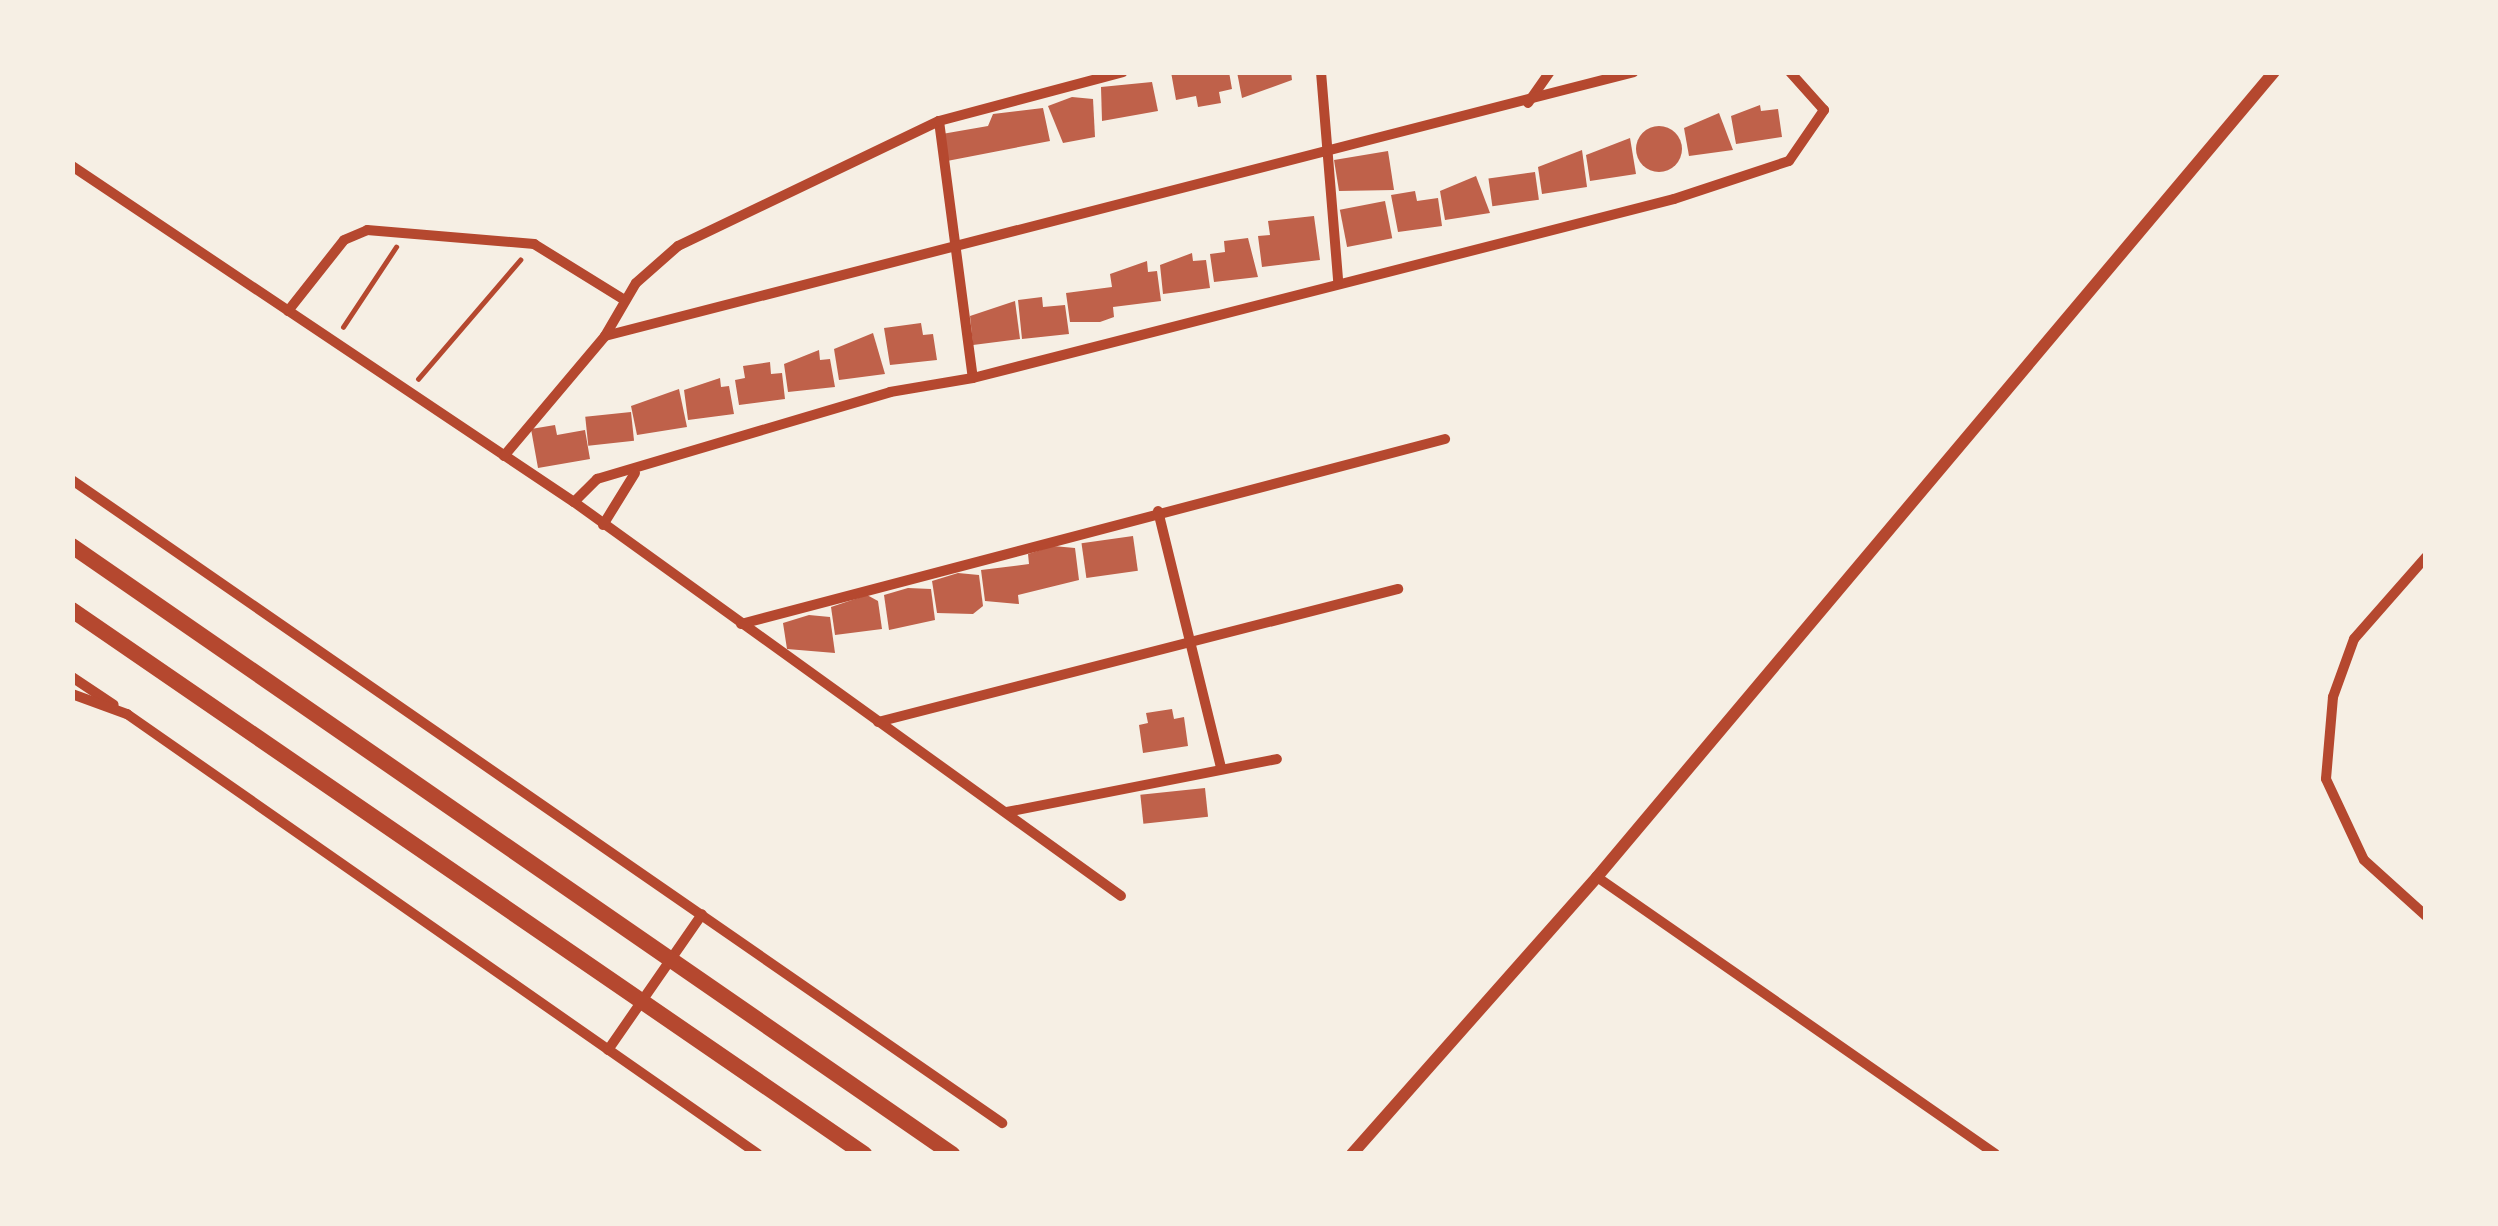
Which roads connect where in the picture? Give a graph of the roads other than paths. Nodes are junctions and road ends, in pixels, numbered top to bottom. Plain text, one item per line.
1 (1123, 72) edge
2 (1321, 72) edge
3 (1634, 72) edge
4 (1790, 72) edge
5 (2274, 72) edge
6 (1544, 74) edge
7 (1528, 103) junction
8 (939, 121) junction
9 (1330, 146) junction
10 (72, 166) edge
11 (954, 249) junction
12 (1338, 280) junction
13 (623, 299) junction
14 (288, 311) junction
15 (605, 336) junction
16 (973, 378) junction
17 (1445, 439) dead end
18 (504, 456) junction
19 (635, 473) junction
20 (72, 480) edge
21 (574, 502) junction
22 (1158, 512) junction
23 (603, 525) junction
24 (72, 546) edge
25 (2426, 557) edge
26 (1398, 589) dead end
27 (72, 610) edge
28 (740, 624) junction
29 (1191, 638) junction
30 (72, 677) edge
31 (72, 694) edge
32 (127, 714) junction
33 (878, 722) junction
34 (1277, 760) dead end
35 (1221, 768) junction
36 (1007, 812) junction
37 (1597, 877) junction
38 (1120, 896) dead end
39 (702, 914) junction
40 (2426, 916) edge
41 (672, 960) junction
42 (643, 1001) junction
43 (608, 1050) junction
44 (1002, 1123) dead end
45 (758, 1154) edge
46 (864, 1154) edge
47 (952, 1154) edge
48 (1352, 1154) edge
49 (1995, 1154) edge

1 - 8 street
2 - 9 street
3 - 7 street
4 - 12 street
5 - 37 street
6 - 7 street
7 - 9 street
8 - 11 street
8 - 13 street
9 - 11 street
9 - 12 street
10 - 14 street
11 - 15 street
11 - 16 street
12 - 16 street
13 - 14 street
13 - 15 street
14 - 18 street
15 - 18 street
16 - 19 street
17 - 22 street
18 - 21 street
19 - 21 street
19 - 23 street
20 - 39 street
21 - 23 street
22 - 28 street
22 - 29 street
23 - 28 street
24 - 41 main road
25 - 40 street
26 - 29 street
27 - 42 main road
28 - 33 street
29 - 33 street
29 - 35 street
30 - 32 street
31 - 32 street
32 - 43 street
33 - 36 street
34 - 35 street
35 - 36 street
36 - 38 street
37 - 48 street
37 - 49 street
39 - 41 street
39 - 44 street
41 - 42 street
41 - 47 main road
42 - 43 street
42 - 46 main road
43 - 45 street

